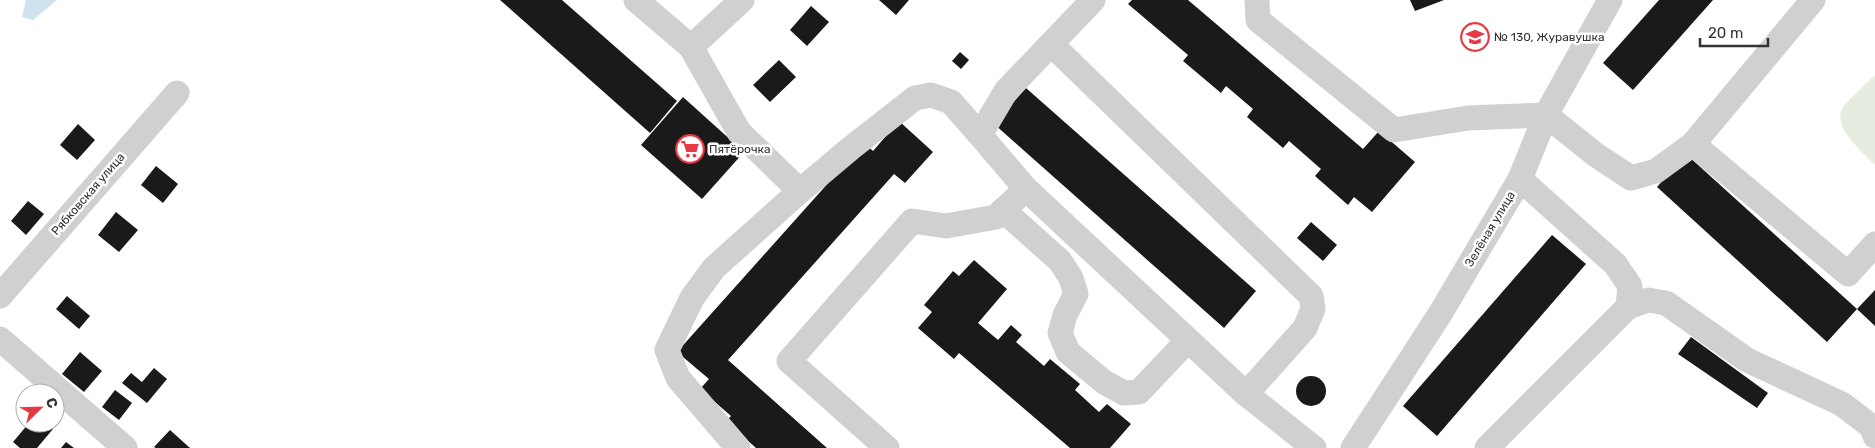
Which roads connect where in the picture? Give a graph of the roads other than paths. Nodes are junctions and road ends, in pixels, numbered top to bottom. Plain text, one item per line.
1 (636, 0) edge
2 (742, 0) edge
3 (1093, 0) edge
4 (1257, 0) edge
5 (1610, 0) edge
6 (1813, 0) edge
7 (1051, 44) junction
8 (691, 48) junction
9 (177, 93) dead end
10 (1546, 115) junction
11 (980, 135) junction
12 (1694, 144) junction
13 (1520, 179) junction
14 (1026, 189) junction
15 (800, 191) junction
16 (1003, 210) junction
17 (1875, 244) edge
18 (0, 296) edge
19 (1628, 307) junction
20 (0, 339) edge
21 (1188, 340) junction
22 (1246, 394) junction
23 (1875, 436) edge
24 (125, 448) edge
25 (738, 448) edge
26 (887, 448) edge
27 (1314, 448) edge
28 (1353, 448) edge
29 (1488, 448) edge

1 - 8 street
2 - 8 street
3 - 7 street
4 - 10 street
5 - 10 street, Зелёная улица
6 - 12 street
7 - 11 street
7 - 22 street
8 - 15 street
9 - 18 street, Рябковская улица
10 - 12 street
10 - 13 street, Зелёная улица
11 - 14 street
11 - 15 street
12 - 17 street
13 - 19 street
13 - 28 street, Зелёная улица
14 - 16 street
14 - 21 street
15 - 25 street
16 - 21 street
16 - 26 street
19 - 23 street
19 - 29 street
20 - 24 street
21 - 22 street
22 - 27 street

